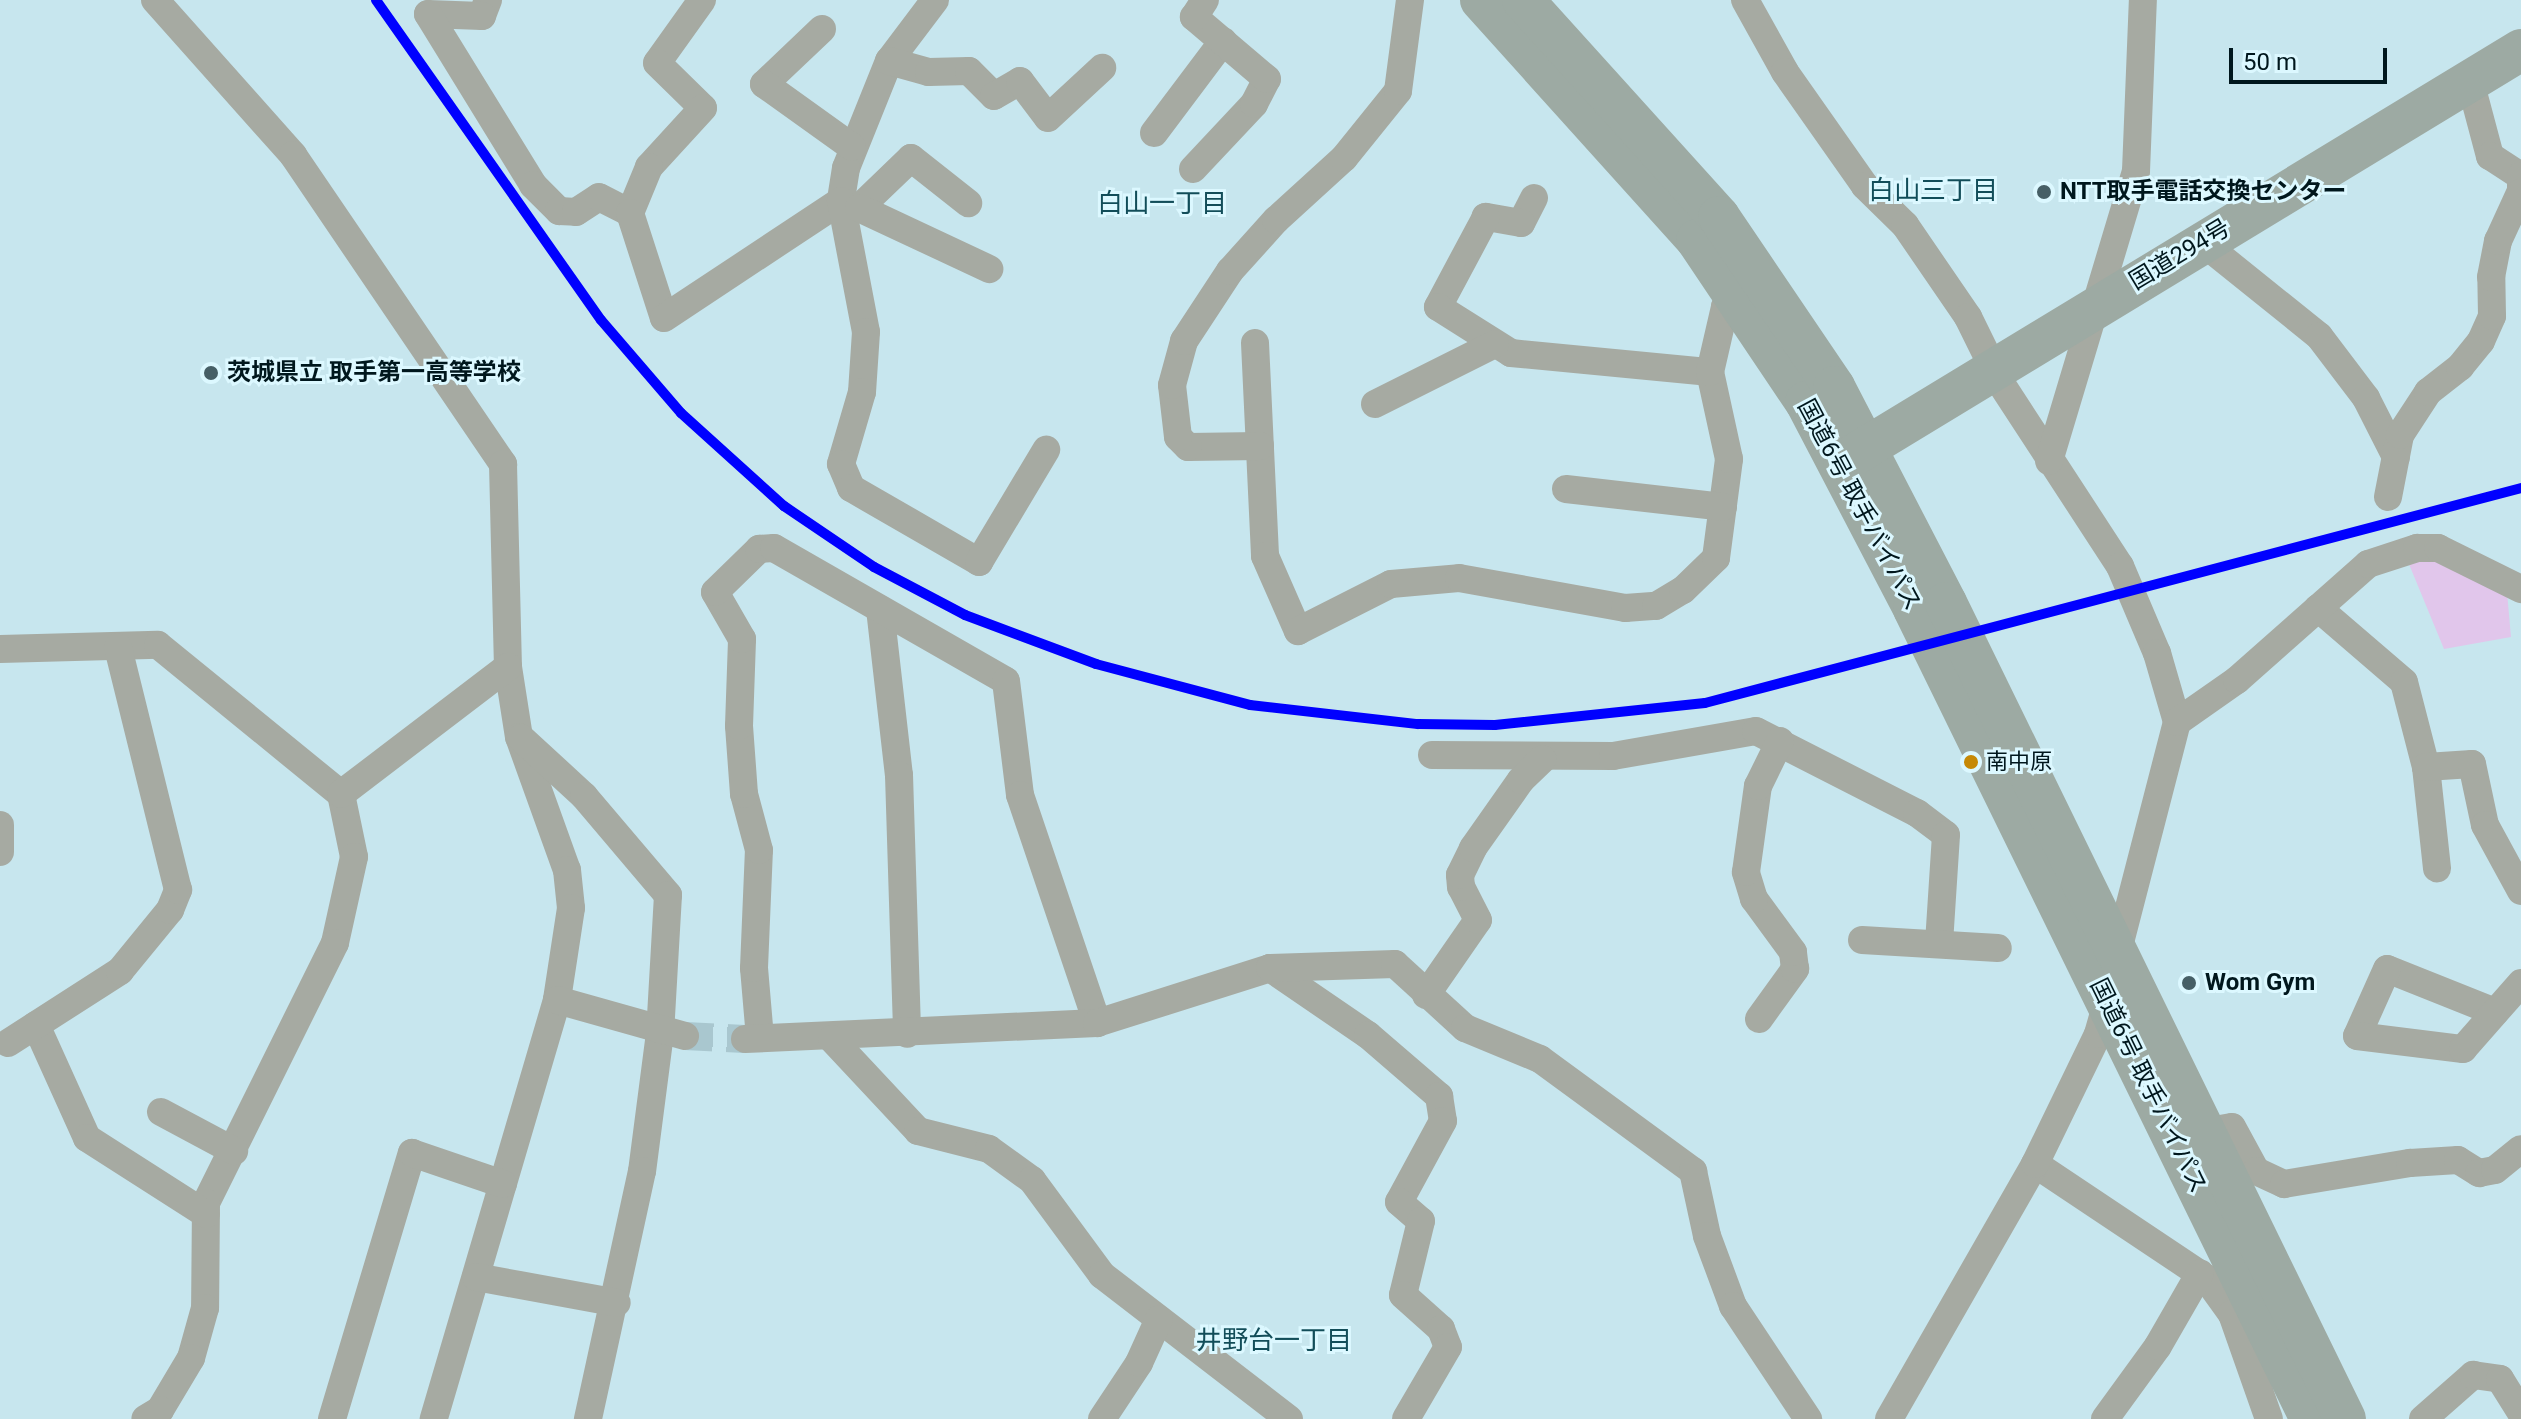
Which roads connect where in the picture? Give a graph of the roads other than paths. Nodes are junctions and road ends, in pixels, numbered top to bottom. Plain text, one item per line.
1 (155, 0) edge
2 (488, 0) edge
3 (702, 0) edge
4 (935, 0) edge
5 (1205, 0) edge
6 (1410, 0) edge
7 (1481, 0) edge
8 (1523, 0) edge
9 (1745, 0) edge
10 (2143, 0) edge
11 (822, 29) dead end
12 (1223, 41) junction
13 (2521, 50) edge
14 (889, 61) junction
15 (1102, 68) dead end
16 (2470, 81) junction
17 (1154, 133) dead end
18 (852, 147) junction
19 (1193, 169) dead end
20 (2521, 194) edge
21 (1534, 198) dead end
22 (968, 203) dead end
23 (850, 204) junction
24 (630, 213) junction
25 (2202, 242) junction
26 (989, 269) dead end
27 (1738, 294) junction
28 (2091, 309) junction
29 (1255, 343) dead end
30 (1495, 344) junction
31 (1993, 370) junction
32 (1710, 372) junction
33 (1375, 404) dead end
34 (1260, 446) junction
35 (1046, 450) dead end
36 (1853, 456) junction
37 (2396, 457) junction
38 (2049, 461) junction
39 (1566, 489) dead end
40 (2388, 497) dead end
41 (1723, 507) junction
42 (2521, 589) edge
43 (2318, 608) junction
44 (880, 609) junction
45 (118, 647) junction
46 (1, 651) edge
47 (508, 667) junction
48 (1962, 672) junction
49 (2177, 722) junction
50 (519, 737) junction
51 (1780, 741) junction
52 (1432, 755) dead end
53 (1543, 759) junction
54 (2426, 767) junction
55 (341, 794) junction
56 (0, 825) edge
57 (0, 852) edge
58 (2437, 868) dead end
59 (2521, 891) edge
60 (1862, 940) dead end
61 (1939, 944) junction
62 (1998, 948) dead end
63 (2116, 956) junction
64 (1270, 968) junction
65 (2521, 983) edge
66 (1426, 995) junction
67 (557, 1000) junction
68 (2107, 1005) junction
69 (2495, 1012) dead end
70 (1759, 1019) dead end
71 (1097, 1023) junction
72 (36, 1025) junction
73 (673, 1034) junction
74 (907, 1034) junction
75 (832, 1039) junction
76 (8, 1043) dead end
77 (161, 1112) dead end
78 (2203, 1132) junction
79 (2521, 1149) edge
80 (234, 1151) junction
81 (2035, 1164) junction
82 (503, 1184) junction
83 (206, 1214) junction
84 (2200, 1273) junction
85 (476, 1277) junction
86 (617, 1303) junction
87 (2243, 1309) junction
88 (1159, 1319) junction
89 (2521, 1413) edge
90 (145, 1419) edge
91 (332, 1419) edge
92 (434, 1419) edge
93 (588, 1419) edge
94 (1102, 1419) edge
95 (1289, 1419) edge
96 (1406, 1419) edge
97 (1808, 1419) edge
98 (1889, 1419) edge
99 (2105, 1419) edge
100 (2269, 1419) edge
101 (2311, 1419) edge
102 (2345, 1419) edge
103 (2423, 1419) edge

1 - 47 street
2 - 24 street
3 - 24 street
4 - 14 street
5 - 12 street
6 - 34 street
7 - 27 highway, 国道6号 取手バイパス
8 - 36 highway, 国道6号 取手バイパス
9 - 31 street
10 - 28 street
11 - 18 street
12 - 17 street
12 - 19 street
13 - 16 highway, 国道294号
14 - 15 street
14 - 18 street
16 - 20 street
16 - 25 highway, 国道294号
18 - 23 street
20 - 37 street
21 - 30 street
22 - 23 street
23 - 24 street
23 - 26 street
23 - 35 street
25 - 28 highway, 国道294号
25 - 37 street
27 - 32 street
27 - 36 highway, 国道6号 取手バイパス
28 - 31 highway, 国道294号
28 - 38 street
29 - 34 street
30 - 32 street
30 - 33 street
31 - 36 highway, 国道294号
31 - 38 street
32 - 41 street
34 - 41 street
36 - 48 highway, 国道6号 取手バイパス
37 - 40 street
38 - 49 street
39 - 41 street
42 - 43 street
43 - 49 street
43 - 54 street
44 - 71 street
44 - 74 street
44 - 75 street
45 - 46 street
45 - 55 street
45 - 72 street
47 - 50 street
47 - 55 street
48 - 63 highway, 国道6号 取手バイパス
48 - 68 highway, 国道6号 取手バイパス
49 - 63 street
50 - 67 street
50 - 73 street
51 - 53 street
51 - 61 street
51 - 70 street
52 - 53 street
53 - 66 street
54 - 58 street
54 - 59 street
55 - 80 street
56 - 57 street
60 - 61 street
61 - 62 street
63 - 68 street
63 - 78 highway, 国道6号 取手バイパス
64 - 66 street
64 - 71 street
64 - 96 street
65 - 69 street
66 - 97 street
67 - 73 street
67 - 82 street
68 - 81 street
68 - 87 highway, 国道6号 取手バイパス
71 - 74 street
72 - 76 street
72 - 83 street
73 - 86 street
74 - 75 street
75 - 88 street
77 - 80 street
78 - 79 street
78 - 102 highway, 国道6号 取手バイパス
80 - 83 street
81 - 84 street
81 - 98 street
82 - 85 street
82 - 91 street
83 - 90 street
84 - 87 street
84 - 99 street
85 - 86 street
85 - 92 street
86 - 93 street
87 - 100 street
87 - 101 highway, 国道6号 取手バイパス
88 - 94 street
88 - 95 street
89 - 103 street

